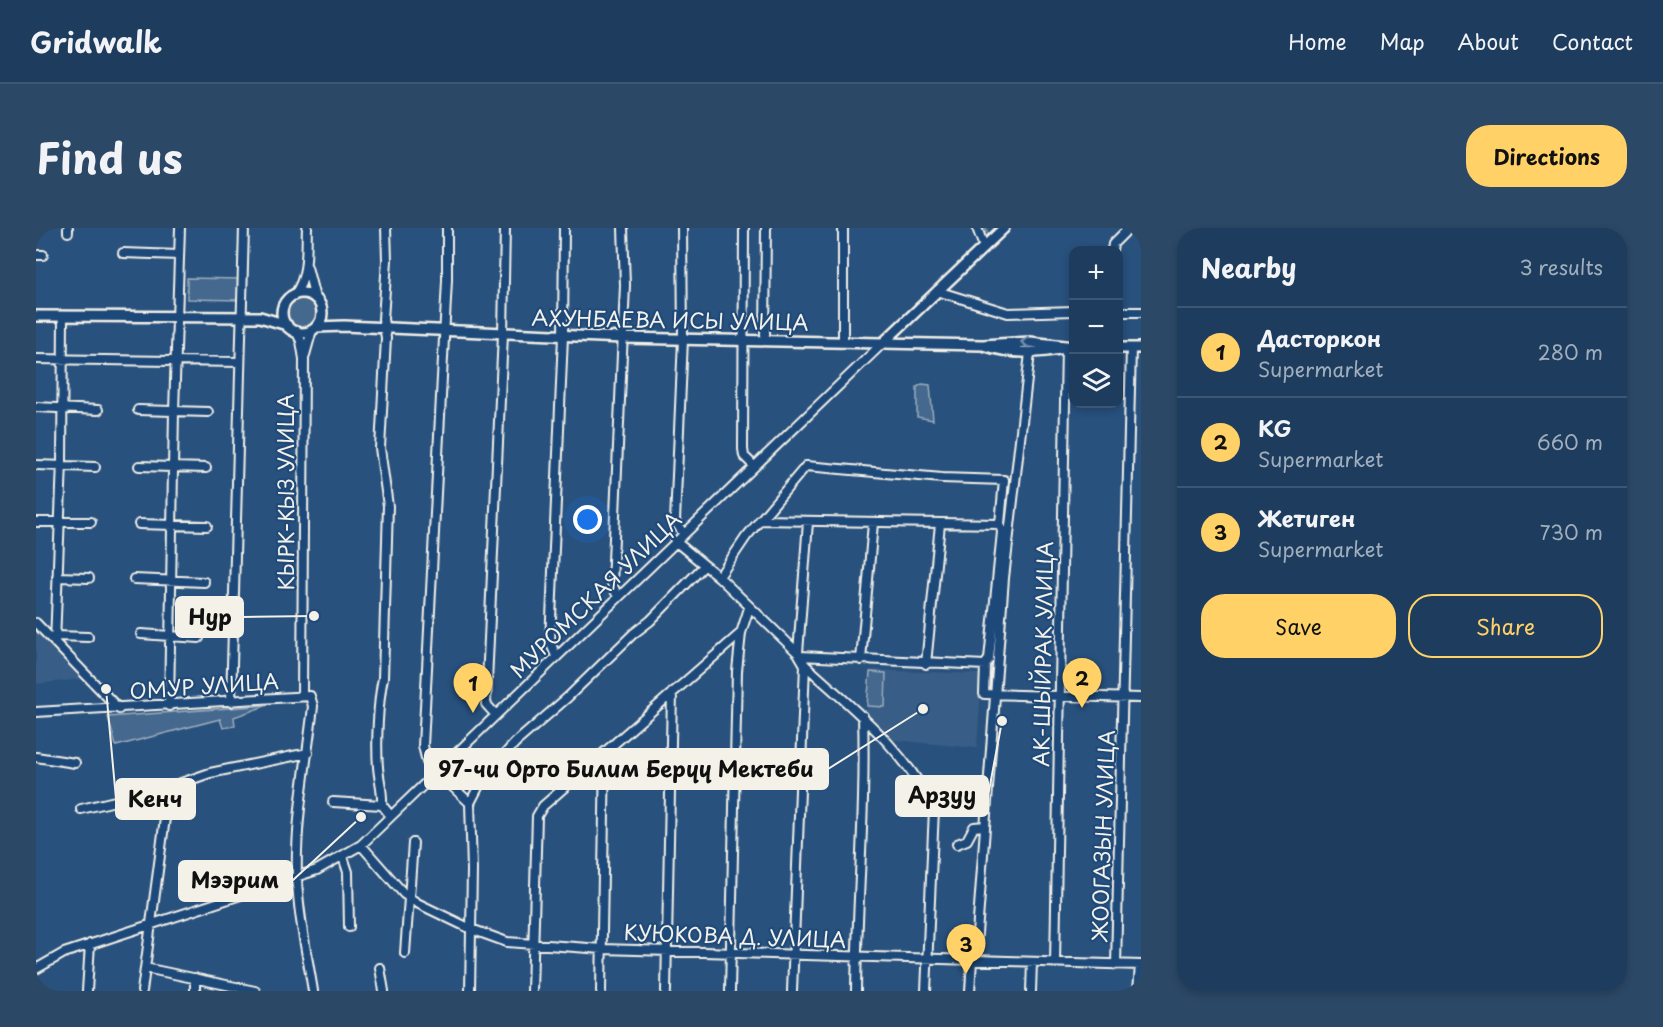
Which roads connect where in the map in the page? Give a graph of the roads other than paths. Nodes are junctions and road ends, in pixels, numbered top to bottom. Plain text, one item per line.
1 (180, 228) edge
2 (244, 228) edge
3 (307, 228) edge
4 (386, 228) edge
5 (447, 228) edge
6 (505, 228) edge
7 (564, 228) edge
8 (623, 228) edge
9 (682, 228) edge
10 (744, 228) edge
11 (766, 228) edge
12 (843, 228) edge
13 (977, 228) edge
14 (1004, 228) edge
15 (1130, 228) edge
16 (1113, 246) edge
17 (984, 247) junction
18 (123, 253) dead end
19 (179, 255) junction
20 (306, 263) junction
21 (937, 291) junction
22 (295, 294) junction
23 (315, 298) junction
24 (283, 308) junction
25 (322, 308) junction
26 (1069, 311) edge
27 (1123, 312) edge
28 (1141, 312) edge
29 (36, 316) edge
30 (63, 317) junction
31 (176, 317) junction
32 (242, 317) junction
33 (260, 317) junction
34 (287, 325) junction
35 (357, 326) junction
36 (314, 328) junction
37 (384, 329) junction
38 (296, 331) junction
39 (443, 331) junction
40 (503, 334) junction
41 (563, 336) junction
42 (623, 338) junction
43 (683, 339) junction
44 (744, 340) junction
45 (765, 340) junction
46 (843, 341) junction
47 (884, 342) junction
48 (983, 345) junction
49 (1069, 347) edge
50 (1069, 347) edge
51 (1123, 348) edge
52 (1131, 348) junction
53 (1141, 348) edge
54 (1030, 353) junction
55 (1070, 354) edge
56 (36, 359) edge
57 (63, 359) junction
58 (304, 359) junction
59 (176, 362) junction
60 (240, 362) junction
61 (36, 407) edge
62 (62, 409) junction
63 (98, 410) dead end
64 (138, 410) dead end
65 (174, 411) junction
66 (208, 412) dead end
67 (36, 465) edge
68 (61, 466) junction
69 (139, 466) dead end
70 (754, 466) junction
71 (95, 467) dead end
72 (172, 467) junction
73 (206, 468) dead end
74 (760, 520) junction
75 (36, 522) edge
76 (91, 522) dead end
77 (808, 522) junction
78 (58, 523) junction
79 (873, 523) junction
80 (139, 524) dead end
81 (171, 524) junction
82 (940, 524) junction
83 (1000, 524) junction
84 (207, 526) dead end
85 (684, 533) junction
86 (675, 541) junction
87 (704, 566) junction
88 (57, 577) junction
89 (719, 577) junction
90 (89, 578) dead end
91 (135, 579) dead end
92 (171, 580) junction
93 (204, 582) dead end
94 (618, 597) junction
95 (749, 608) junction
96 (36, 623) edge
97 (741, 633) junction
98 (141, 634) dead end
99 (170, 636) junction
100 (88, 637) dead end
101 (199, 638) dead end
102 (55, 639) junction
103 (799, 654) junction
104 (556, 656) junction
105 (861, 660) junction
106 (926, 664) junction
107 (805, 665) junction
108 (985, 665) junction
109 (672, 693) junction
110 (994, 695) junction
111 (302, 696) junction
112 (1059, 696) junction
113 (1124, 698) junction
114 (1141, 698) edge
115 (231, 702) junction
116 (169, 706) junction
117 (119, 709) junction
118 (36, 712) edge
119 (495, 714) junction
120 (863, 716) junction
121 (308, 753) junction
122 (605, 754) junction
123 (36, 757) edge
124 (75, 763) dead end
125 (436, 773) junction
126 (165, 789) junction
127 (333, 802) dead end
128 (470, 803) junction
129 (382, 805) junction
130 (81, 809) dead end
131 (390, 815) junction
132 (981, 826) junction
133 (413, 843) dead end
134 (957, 844) dead end
135 (361, 845) junction
136 (343, 857) junction
137 (297, 877) junction
138 (408, 897) junction
139 (151, 924) junction
140 (350, 927) dead end
141 (471, 928) junction
142 (90, 944) junction
143 (534, 944) junction
144 (602, 949) junction
145 (667, 950) junction
146 (405, 953) dead end
147 (732, 953) junction
148 (792, 954) junction
149 (856, 956) junction
150 (36, 958) edge
151 (927, 958) junction
152 (973, 960) junction
153 (1032, 962) junction
154 (45, 963) junction
155 (1055, 963) junction
156 (1116, 965) junction
157 (1140, 965) edge
158 (145, 968) junction
159 (380, 968) dead end
160 (36, 969) edge
161 (195, 978) junction
162 (87, 991) edge
163 (142, 991) edge
164 (195, 991) edge
165 (255, 991) edge
166 (313, 991) edge
167 (384, 991) edge
168 (470, 991) edge
169 (532, 991) edge
170 (601, 991) edge
171 (666, 991) edge
172 (730, 991) edge
173 (792, 991) edge
174 (856, 991) edge
175 (926, 991) edge
176 (970, 991) edge
177 (1030, 991) edge
178 (1138, 991) edge

1 - 19 street
2 - 32 street
3 - 20 street
4 - 37 street
5 - 39 street
6 - 40 street
7 - 41 street
8 - 42 street
9 - 43 street
10 - 44 street
11 - 45 street
12 - 46 street
13 - 17 street
14 - 17 main road, МУРОМСКАЯ УЛИЦА
15 - 16 street
17 - 21 main road, МУРОМСКАЯ УЛИЦА
18 - 19 street
19 - 31 street
20 - 22 street
20 - 23 street
21 - 26 street
21 - 47 main road, МУРОМСКАЯ УЛИЦА
22 - 23 main road
22 - 24 main road
23 - 25 main road
24 - 33 main road
24 - 34 main road
25 - 35 main road, АХУНБАЕВА ИСЫ УЛИЦА
25 - 36 main road
27 - 28 street
29 - 30 main road
30 - 31 main road
30 - 57 street
31 - 32 main road
31 - 59 street
32 - 33 main road
32 - 60 street
33 - 34 main road
34 - 38 main road
35 - 36 main road, АХУНБАЕВА ИСЫ УЛИЦА
35 - 37 main road, АХУНБАЕВА ИСЫ УЛИЦА
36 - 38 main road
36 - 58 street, КЫРК-КЫЗ УЛИЦА
37 - 39 main road, АХУНБАЕВА ИСЫ УЛИЦА
37 - 129 street
38 - 58 street, КЫРК-КЫЗ УЛИЦА
39 - 40 main road, АХУНБАЕВА ИСЫ УЛИЦА
39 - 125 street
40 - 41 main road, АХУНБАЕВА ИСЫ УЛИЦА
40 - 119 street
41 - 42 main road, АХУНБАЕВА ИСЫ УЛИЦА
41 - 104 street
42 - 43 main road, АХУНБАЕВА ИСЫ УЛИЦА
42 - 94 street
43 - 44 main road, АХУНБАЕВА ИСЫ УЛИЦА
43 - 85 street
44 - 45 main road, АХУНБАЕВА ИСЫ УЛИЦА
44 - 70 street
45 - 46 main road, АХУНБАЕВА ИСЫ УЛИЦА
46 - 47 main road, АХУНБАЕВА ИСЫ УЛИЦА
47 - 48 main road, АХУНБАЕВА ИСЫ УЛИЦА
47 - 70 street, МУРОМСКАЯ УЛИЦА
49 -> 48 main road, АХУНБАЕВА ИСЫ УЛИЦА
48 - 54 main road, АХУНБАЕВА ИСЫ УЛИЦА
50 - 54 main road, АХУНБАЕВА ИСЫ УЛИЦА
51 - 52 main road
52 - 53 main road
52 - 113 street, ЖООГАЗЫН УЛИЦА
54 - 110 street
55 - 112 street, АК-ШЫЙРАК УЛИЦА
56 - 57 street
57 - 59 street
57 - 62 street
58 - 111 street, КЫРК-КЫЗ УЛИЦА
59 - 60 street
59 - 65 street
60 - 115 street
61 - 62 street
62 - 63 street
62 - 68 street
64 - 65 street
65 - 66 street
65 - 72 street
67 - 68 street
68 - 71 street
68 - 78 street
69 - 72 street
70 - 85 street, МУРОМСКАЯ УЛИЦА
72 - 73 street
72 - 81 street
74 - 77 street
74 - 83 street
74 - 89 street
75 - 78 street
76 - 78 street
77 - 79 street
77 - 103 street
78 - 88 street
79 - 82 street
79 - 105 street
80 - 81 street
81 - 84 street
81 - 92 street
82 - 83 street
82 - 106 street
83 - 108 street
85 - 86 street, МУРОМСКАЯ УЛИЦА
86 - 87 street
86 - 94 street, МУРОМСКАЯ УЛИЦА
87 - 89 street
87 - 128 street
88 - 90 street
88 - 102 street
89 - 95 street
91 - 92 street
92 - 93 street
92 - 99 street
94 - 104 street, МУРОМСКАЯ УЛИЦА
95 - 97 street
95 - 103 street
96 - 102 street
97 - 109 street
97 - 147 street
98 - 99 street
99 - 101 street
99 - 116 street
100 - 102 street
102 - 117 street
103 - 105 street
103 - 107 street
104 - 119 street, МУРОМСКАЯ УЛИЦА
105 - 106 street
106 - 108 street
107 - 120 street
107 - 148 street
108 - 110 street
109 - 122 street
109 - 145 street
110 - 112 street
110 - 132 street
111 - 115 street, ОМУР УЛИЦА
111 - 121 street
112 - 113 street
112 - 155 street, АК-ШЫЙРАК УЛИЦА
113 - 114 street
113 - 156 street, ЖООГАЗЫН УЛИЦА
115 - 116 street, ОМУР УЛИЦА
116 - 117 street, ОМУР УЛИЦА
117 - 118 street, ОМУР УЛИЦА
119 - 125 street, МУРОМСКАЯ УЛИЦА
120 - 149 street
120 - 151 street
121 - 126 street
121 - 137 street
122 - 143 street
122 - 144 street
123 - 124 street
125 - 128 street
125 - 131 street, МУРОМСКАЯ УЛИЦА
126 - 130 street
126 - 139 street
127 - 129 street
128 - 141 street
129 - 131 street
131 - 135 street, МУРОМСКАЯ УЛИЦА
132 - 134 street
132 - 152 street
133 - 138 street
135 - 136 street, МУРОМСКАЯ УЛИЦА
135 - 138 street, КУЮКОВА Д. УЛИЦА
136 - 137 street, МУРОМСКАЯ УЛИЦА
136 - 140 street
137 - 139 street, МУРОМСКАЯ УЛИЦА
137 - 166 street
138 - 141 street, КУЮКОВА Д. УЛИЦА
138 - 146 street
139 - 142 street, МУРОМСКАЯ УЛИЦА
139 - 158 street
141 - 143 street, КУЮКОВА Д. УЛИЦА
141 - 168 street
142 - 154 street, МУРОМСКАЯ УЛИЦА
142 - 162 street
143 - 144 street, КУЮКОВА Д. УЛИЦА
143 - 169 street
144 - 145 street, КУЮКОВА Д. УЛИЦА
144 - 170 street
145 - 147 street, КУЮКОВА Д. УЛИЦА
145 - 171 street
147 - 148 street, КУЮКОВА Д. УЛИЦА
147 - 172 street
148 - 149 street, КУЮКОВА Д. УЛИЦА
148 - 173 street
149 - 151 street, КУЮКОВА Д. УЛИЦА
149 - 174 street
150 - 154 street
151 - 152 street, КУЮКОВА Д. УЛИЦА
151 - 175 street
152 - 153 street, КУЮКОВА Д. УЛИЦА
152 - 176 street
153 - 155 street, КУЮКОВА Д. УЛИЦА
153 - 177 street
154 - 160 street, МУРОМСКАЯ УЛИЦА
155 - 156 street, КУЮКОВА Д. УЛИЦА
156 - 157 street, КУЮКОВА Д. УЛИЦА
157 - 178 street
158 - 161 street
158 - 163 street
159 - 167 street
161 - 164 street
161 - 165 street

